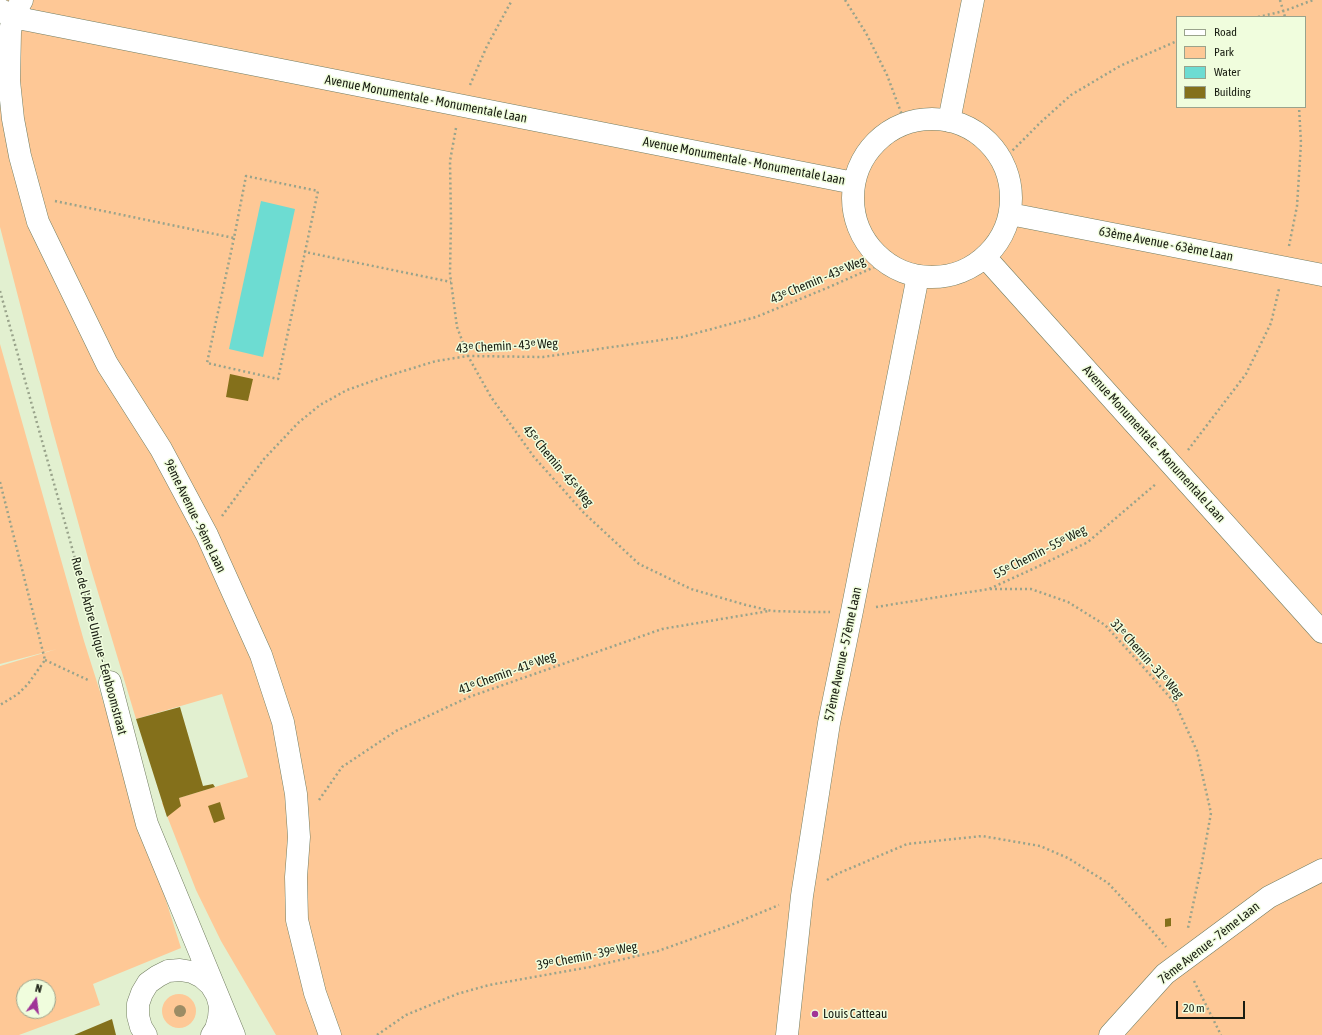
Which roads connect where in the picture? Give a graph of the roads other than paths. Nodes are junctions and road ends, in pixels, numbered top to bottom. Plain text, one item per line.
1 (973, 0) edge
2 (12, 9) edge
3 (950, 121) junction
4 (854, 183) junction
5 (1010, 214) junction
6 (985, 257) junction
7 (1322, 275) edge
8 (918, 276) junction
9 (1322, 632) edge
10 (110, 682) road end
11 (1322, 870) edge
12 (217, 995) junction
13 (146, 1035) edge
14 (212, 1035) edge
15 (234, 1035) edge
16 (330, 1035) edge
17 (787, 1035) edge
18 (1110, 1035) edge

1 - 3 street
2 - 4 street, Avenue Monumentale - Monumentale Laan
2 - 16 street, 9ème Avenue - 9ème Laan
3 - 4 street
3 - 5 street
4 - 8 street
5 - 6 street
5 - 7 street, 63ème Avenue - 63ème Laan
6 - 8 street
6 - 9 street, Avenue Monumentale - Monumentale Laan
8 - 17 street, 57ème Avenue - 57ème Laan
10 - 12 street, Rue de l'Arbre Unique - Eenboomstraat
11 - 18 street, 7ème Avenue - 7ème Laan
12 - 13 street, Rue de l'Arbre Unique - Eenboomstraat
12 - 14 street, Rue de l'Arbre Unique - Eenboomstraat
12 - 15 street, Rue de l'Arbre Unique - Eenboomstraat

